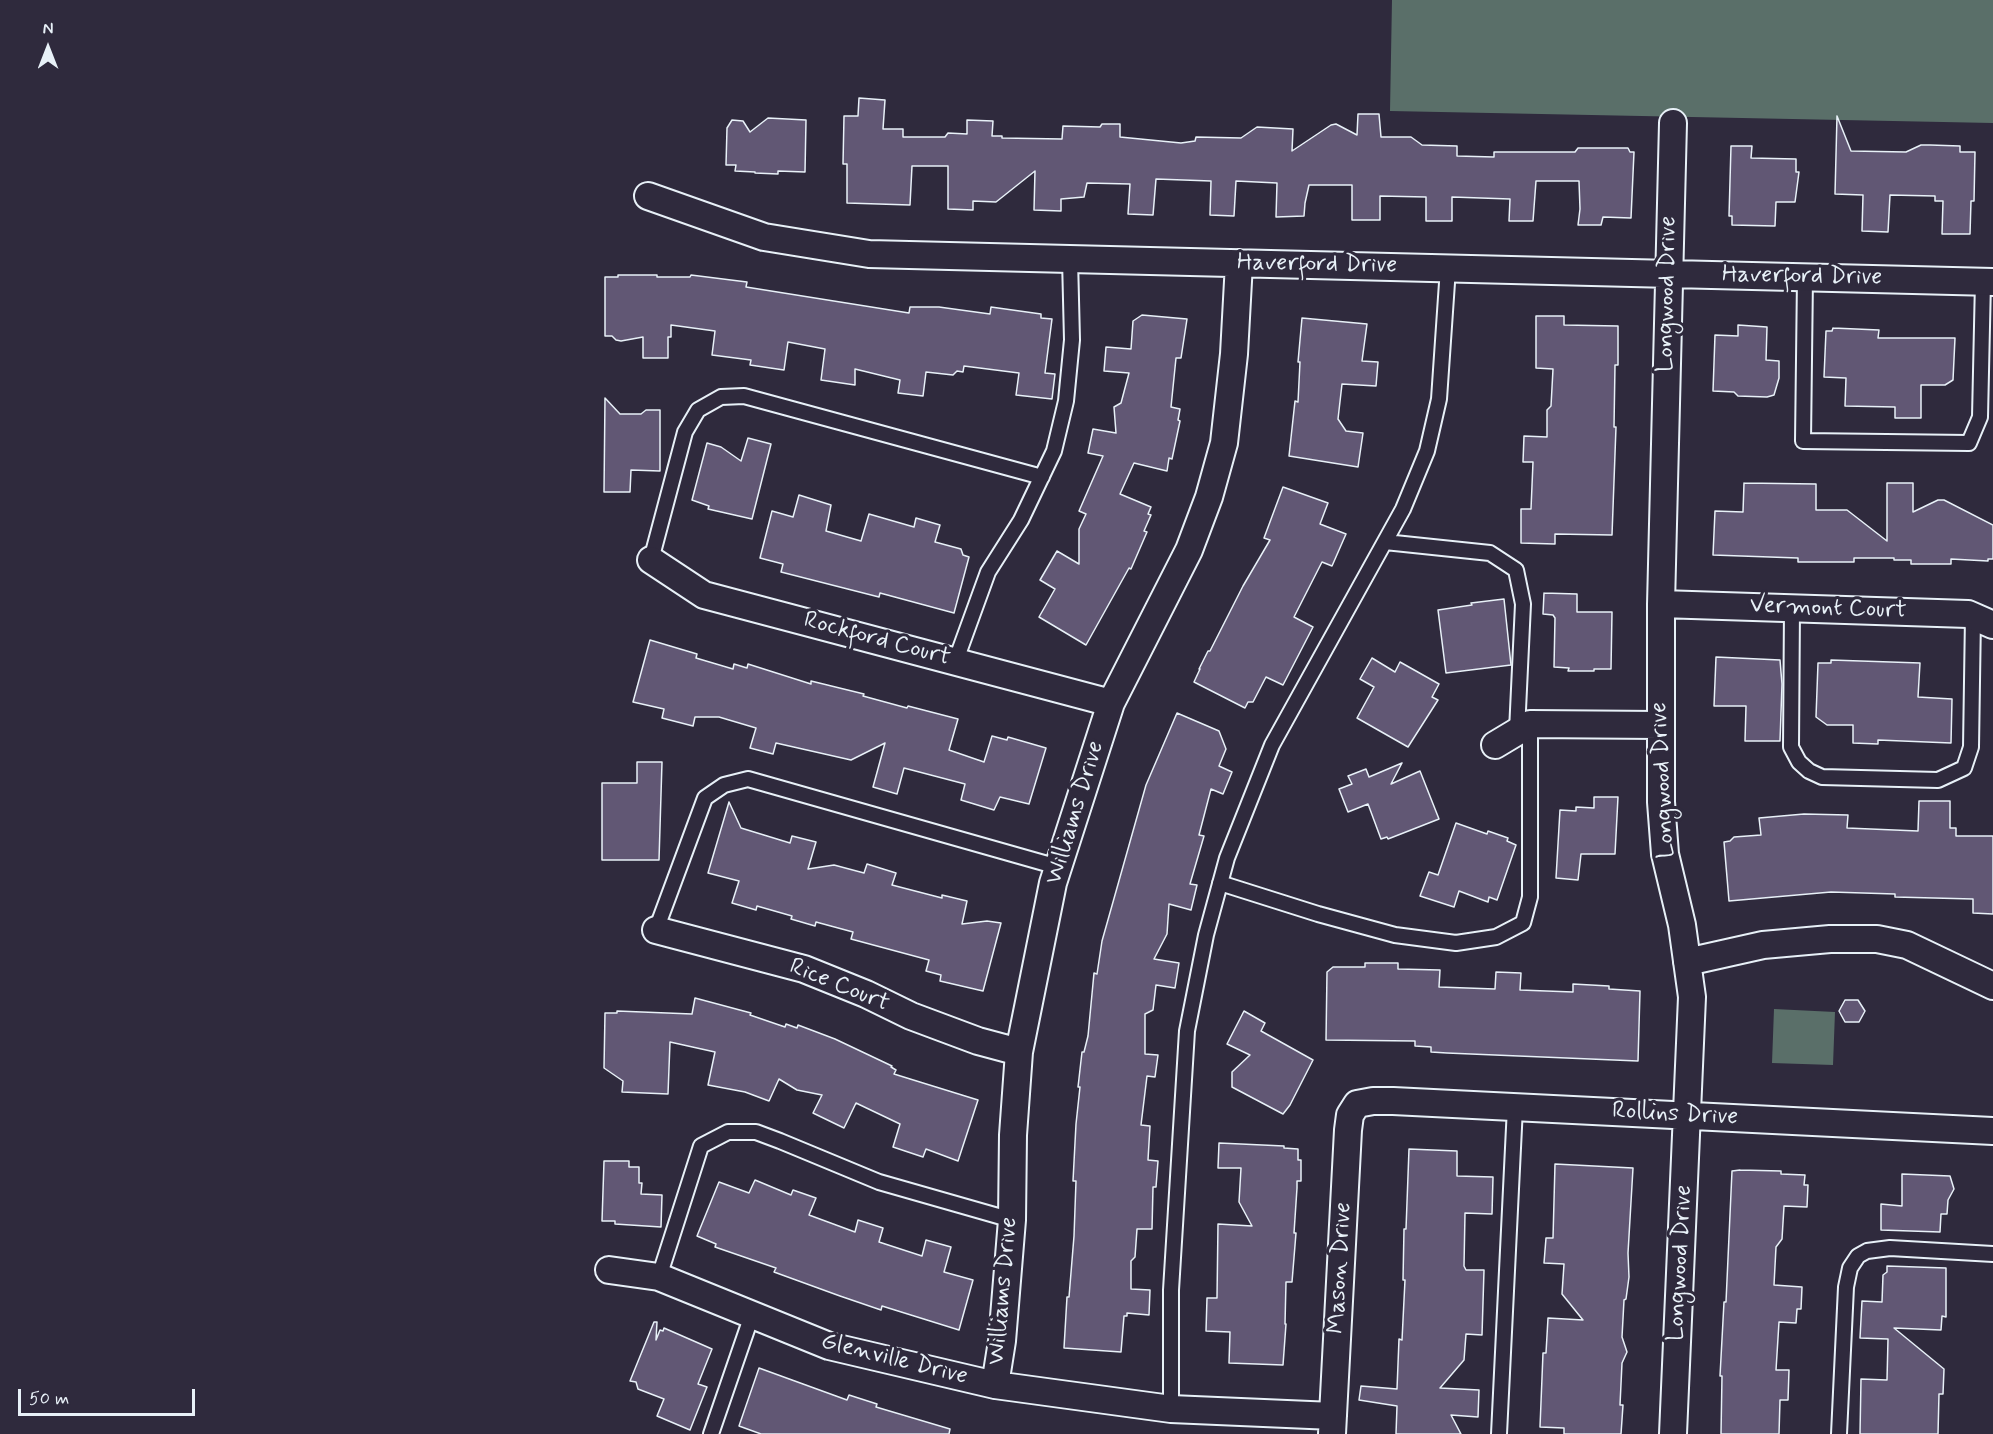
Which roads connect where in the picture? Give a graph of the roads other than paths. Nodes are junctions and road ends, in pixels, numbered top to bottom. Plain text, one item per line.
1 (1673, 123) dead end
2 (648, 196) dead end
3 (1070, 259) junction
4 (1239, 263) junction
5 (1448, 268) junction
6 (1668, 273) junction
7 (1805, 277) junction
8 (1988, 281) edge
9 (1042, 477) junction
10 (1385, 542) junction
11 (651, 560) joint
12 (1661, 604) junction
13 (1792, 608) junction
14 (1983, 621) edge
15 (956, 660) junction
16 (1111, 703) junction
17 (1659, 725) junction
18 (1524, 727) junction
19 (1495, 745) dead end
20 (1058, 867) junction
21 (1220, 883) junction
22 (656, 930) joint
23 (1687, 962) junction
24 (1993, 986) edge
25 (1020, 1052) junction
26 (1357, 1104) joint
27 (1515, 1107) junction
28 (1688, 1116) junction
29 (1993, 1131) edge
30 (1012, 1220) junction
31 (1993, 1254) edge
32 (609, 1270) dead end
33 (659, 1277) junction
34 (752, 1315) junction
35 (995, 1384) junction
36 (1171, 1409) junction
37 (1333, 1425) edge
38 (711, 1434) edge
39 (1499, 1434) edge
40 (1673, 1434) edge
41 (1839, 1434) edge

1 - 6 street, Longwood Drive
2 - 3 street, Haverford Drive
3 - 4 street, Haverford Drive
3 - 9 lane
4 - 5 street, Haverford Drive
4 - 16 street, Williams Drive
5 - 6 street, Haverford Drive
5 - 10 lane
6 - 7 street, Haverford Drive
6 - 12 street, Longwood Drive
7 - 8 street, Haverford Drive
7 - 8 lane
9 - 11 lane
9 - 15 lane
10 - 18 lane
10 - 21 lane
11 - 15 street, Rockford Court
12 - 13 street, Vermont Court
12 - 17 street, Longwood Drive
13 - 14 street, Vermont Court
13 - 14 lane
15 - 16 street, Rockford Court
16 - 20 street, Williams Drive
17 - 18 street
17 - 23 street, Longwood Drive
18 - 19 street
18 - 21 lane
20 - 22 lane
20 - 25 street, Williams Drive
21 - 36 lane
22 - 25 street, Rice Court
23 - 24 street
23 - 28 street, Longwood Drive
25 - 30 street, Williams Drive
26 - 27 street, Rollins Drive
26 - 37 street, Mason Drive
27 - 28 street, Rollins Drive
27 - 39 lane
28 - 29 street, Rollins Drive
28 - 40 street, Longwood Drive
30 - 33 lane
30 - 35 street, Williams Drive
31 - 41 lane
32 - 33 street, Glenville Drive
33 - 34 street, Glenville Drive
34 - 35 street, Glenville Drive
34 - 38 lane
35 - 36 street, Glenville Drive
36 - 37 street, Glenville Drive

